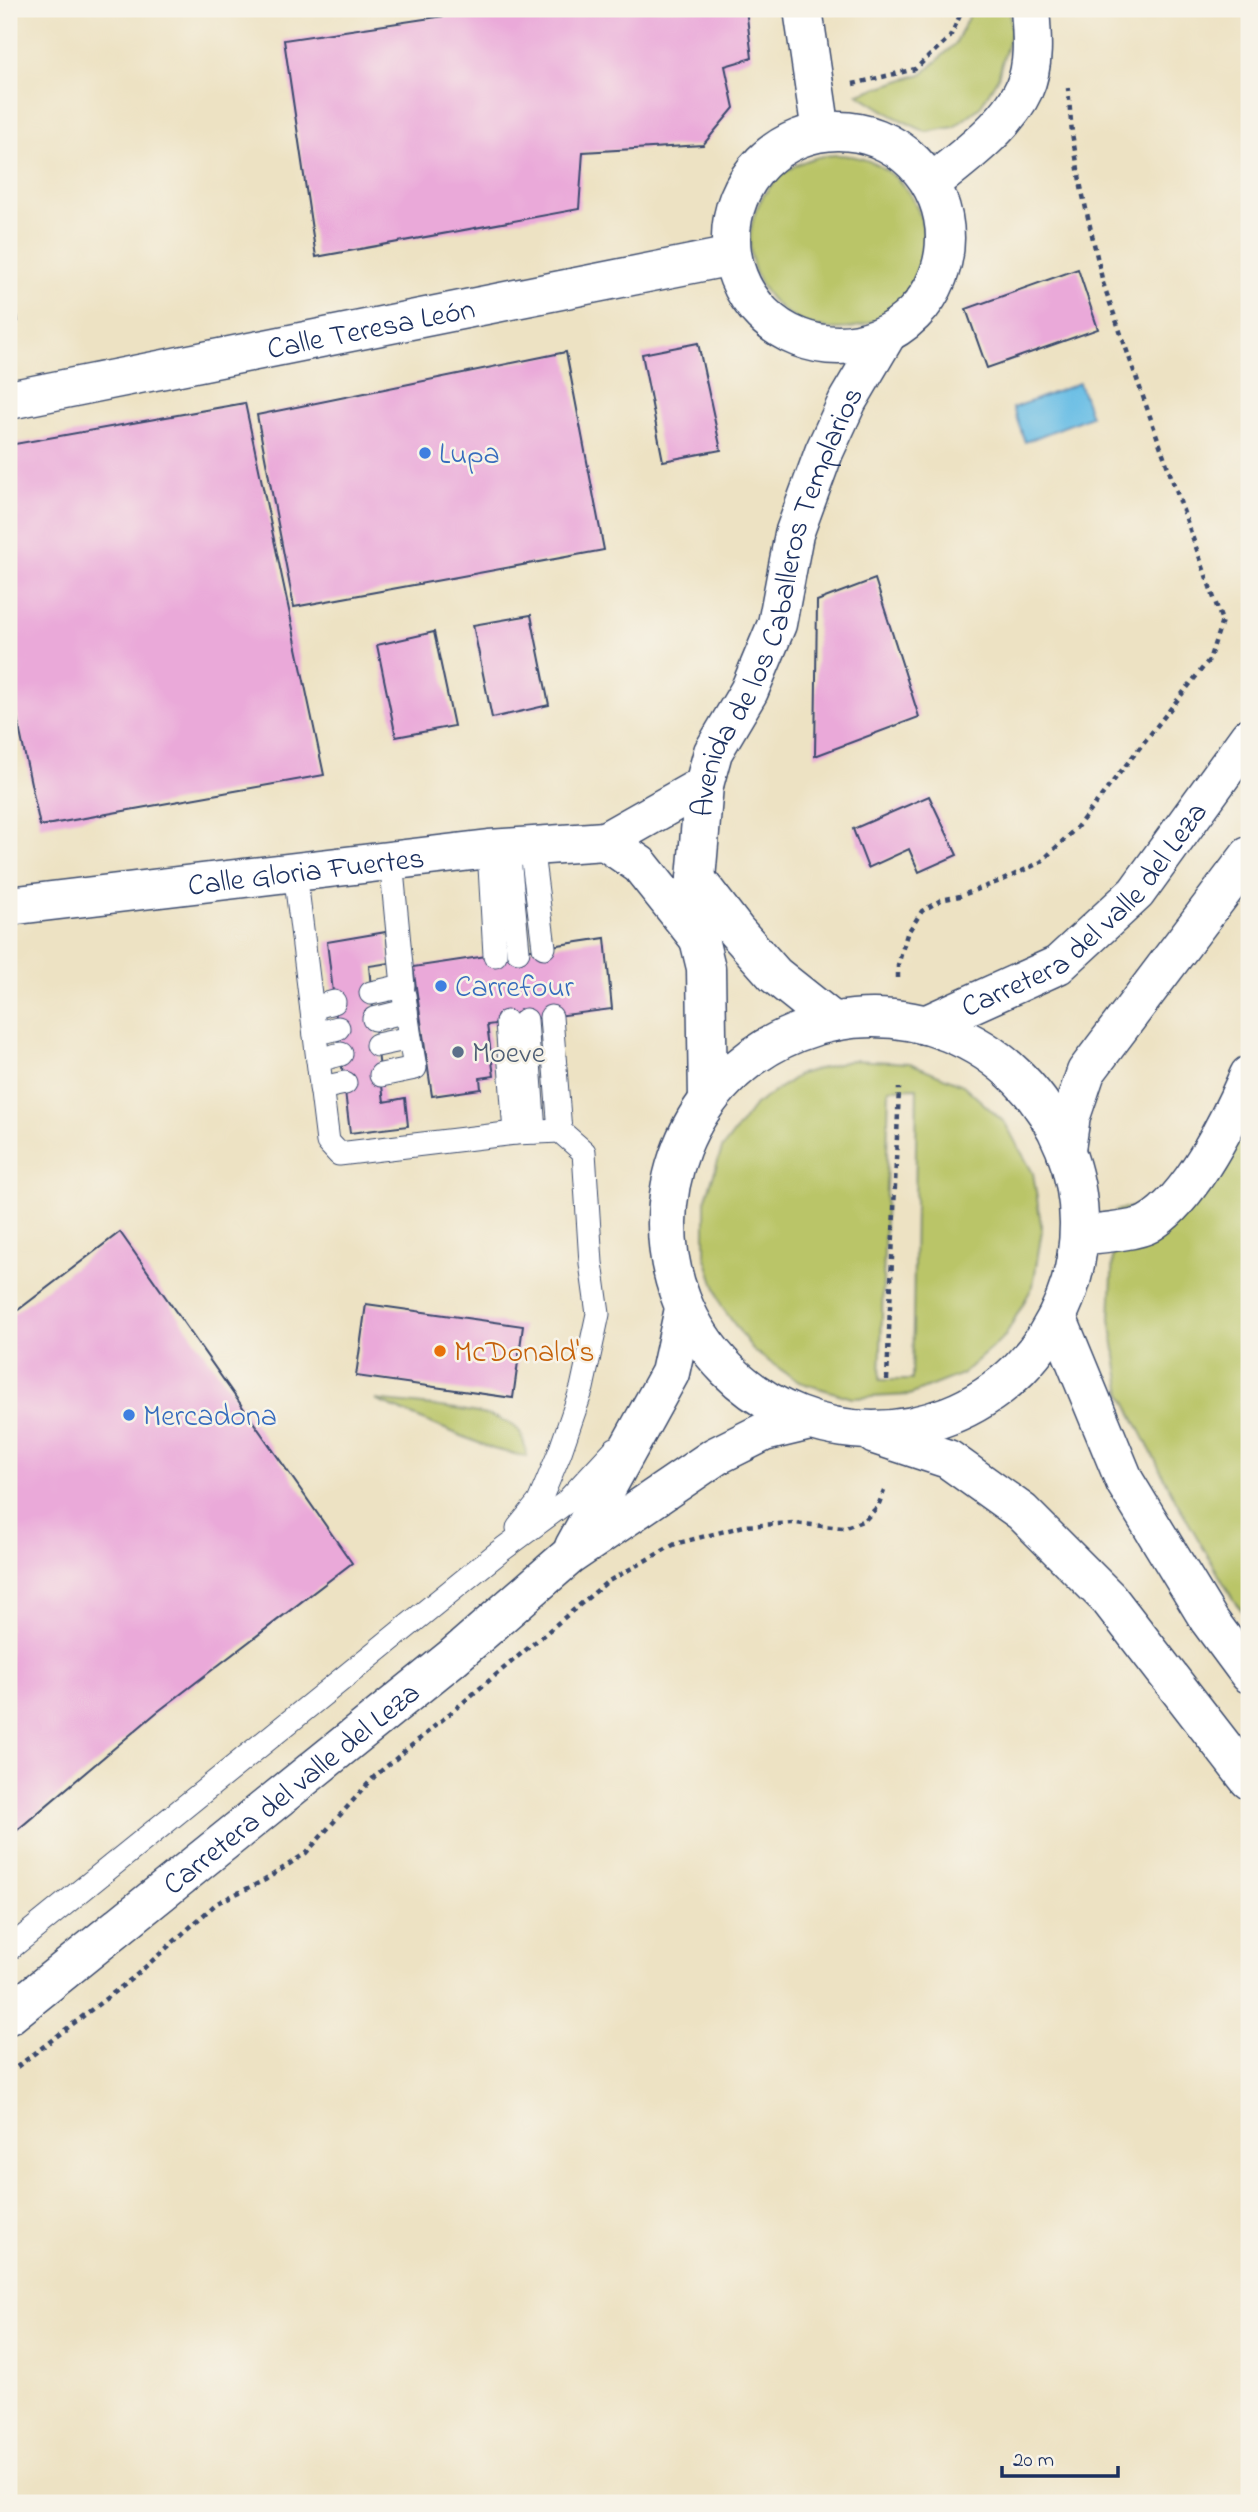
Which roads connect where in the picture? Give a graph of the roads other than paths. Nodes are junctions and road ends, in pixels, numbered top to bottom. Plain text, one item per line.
1 (803, 9) edge
2 (1030, 9) edge
3 (821, 132) junction
4 (933, 182) junction
5 (732, 256) junction
6 (887, 334) junction
7 (804, 338) junction
8 (9, 400) edge
9 (848, 400) junction
10 (1249, 737) edge
11 (704, 785) junction
12 (605, 841) junction
13 (509, 847) junction
14 (1249, 856) edge
15 (391, 860) junction
16 (295, 872) junction
17 (696, 879) junction
18 (9, 906) edge
19 (699, 939) junction
20 (544, 947) dead end
21 (518, 951) dead end
22 (495, 955) dead end
23 (403, 986) junction
24 (371, 993) dead end
25 (406, 1011) junction
26 (551, 1017) dead end
27 (374, 1019) dead end
28 (517, 1021) dead end
29 (834, 1022) junction
30 (925, 1025) junction
31 (338, 1028) dead end
32 (315, 1034) junction
33 (410, 1038) junction
34 (377, 1045) dead end
35 (341, 1054) dead end
36 (318, 1060) junction
37 (381, 1074) dead end
38 (1249, 1075) edge
39 (345, 1083) dead end
40 (321, 1088) junction
41 (708, 1100) junction
42 (560, 1131) junction
43 (524, 1132) junction
44 (1066, 1149) junction
45 (1079, 1236) junction
46 (684, 1309) junction
47 (1057, 1317) junction
48 (652, 1408) junction
49 (810, 1421) junction
50 (863, 1431) junction
51 (499, 1552) junction
52 (569, 1556) junction
53 (1249, 1674) edge
54 (1249, 1780) edge
55 (9, 1949) edge
56 (9, 2015) edge

1 - 3 main road
2 - 4 main road
3 - 4 main road, Avenida de los Caballeros Templarios
3 - 5 main road, Avenida de los Caballeros Templarios
4 - 6 main road, Avenida de los Caballeros Templarios
5 - 7 main road, Avenida de los Caballeros Templarios
5 - 8 main road, Calle Teresa León
6 - 7 main road, Avenida de los Caballeros Templarios
6 - 9 main road, Avenida de los Caballeros Templarios
7 - 9 main road
9 - 11 main road, Avenida de los Caballeros Templarios
10 - 30 main road, Carretera del valle del Leza
11 - 12 main road
11 - 17 main road, Avenida de los Caballeros Templarios
12 - 13 main road, Calle Gloria Fuertes
12 - 19 main road
13 - 15 main road, Calle Gloria Fuertes
13 - 20 lane
13 - 21 lane
13 - 22 lane
14 - 44 main road
15 - 16 main road, Calle Gloria Fuertes
15 - 23 lane
16 - 18 main road, Calle Gloria Fuertes
16 - 32 lane
17 - 19 main road, Avenida de los Caballeros Templarios
17 - 29 main road
19 - 41 main road, Avenida de los Caballeros Templarios
23 - 24 lane
23 - 25 lane
25 - 27 lane
25 - 33 lane
26 - 42 lane
28 - 43 lane
29 - 30 main road
29 - 41 main road
30 - 44 main road
31 - 32 lane
32 - 36 lane
33 - 34 lane
33 - 37 lane
35 - 36 lane
36 - 40 lane
38 - 45 main road
39 - 40 lane
40 - 43 lane
41 - 46 main road
42 - 43 lane
42 - 51 lane
44 - 45 main road
45 - 47 main road
46 - 48 main road, Carretera del valle del Leza
46 - 49 main road
47 - 50 main road
47 - 53 main road
48 - 51 lane
48 - 52 main road, Carretera del valle del Leza
49 - 50 main road
49 - 52 main road, Carretera del valle del Leza
50 - 54 main road
51 - 55 lane
52 - 56 main road, Carretera del valle del Leza

